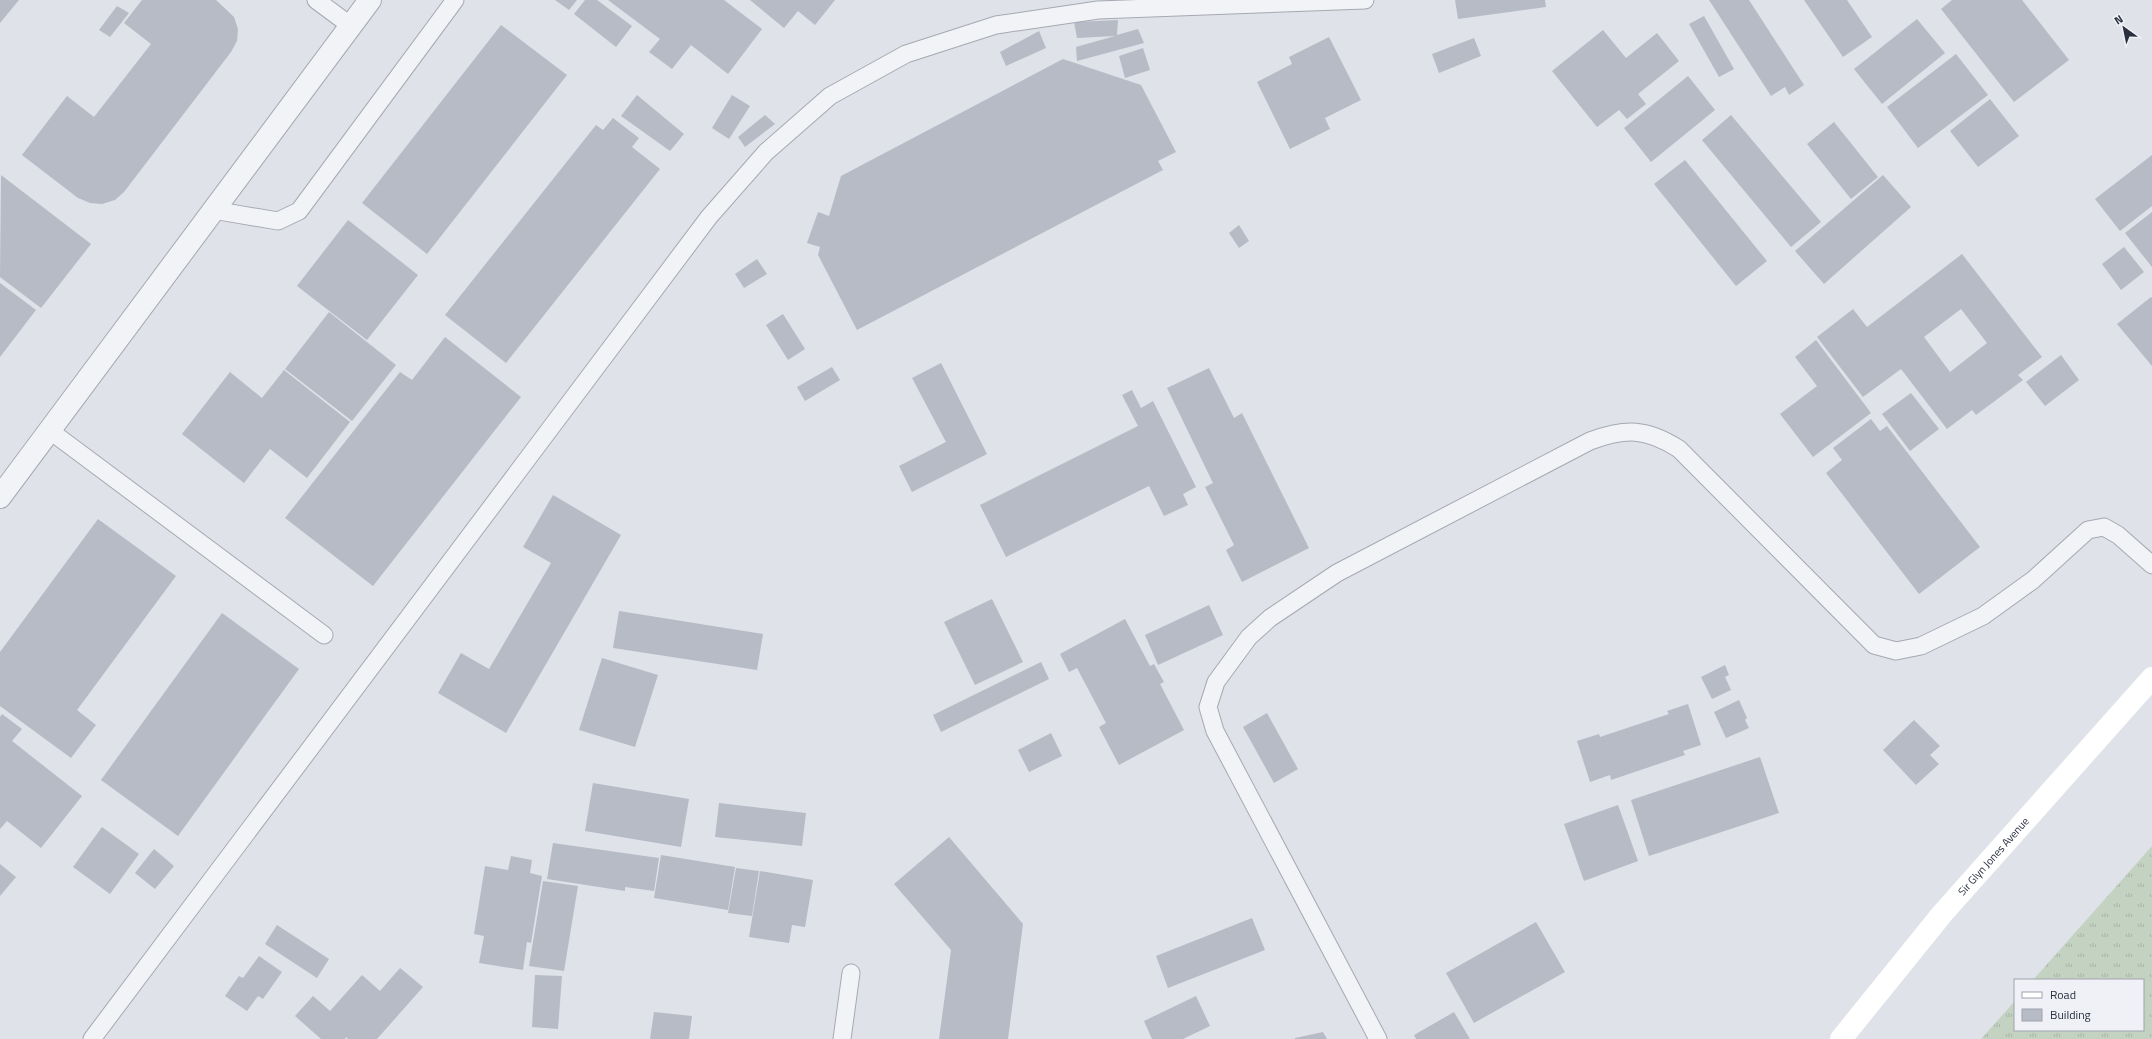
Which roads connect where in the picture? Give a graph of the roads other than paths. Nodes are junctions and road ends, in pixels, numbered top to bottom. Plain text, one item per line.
1 (316, 0) edge
2 (370, 0) edge
3 (455, 0) edge
4 (1365, 0) edge
5 (351, 26) junction
6 (214, 210) junction
7 (49, 430) junction
8 (0, 497) edge
9 (2152, 565) edge
10 (324, 635) dead end
11 (2152, 678) edge
12 (851, 974) dead end
13 (92, 1039) edge
14 (842, 1039) edge
15 (1378, 1039) edge
16 (1841, 1039) edge

1 - 5 lane
2 - 5 street
3 - 6 lane
4 - 13 lane
5 - 6 street
6 - 7 street
7 - 8 street
7 - 10 lane
9 - 15 lane
11 - 16 main road, Sir Glyn Jones Avenue
12 - 14 lane

